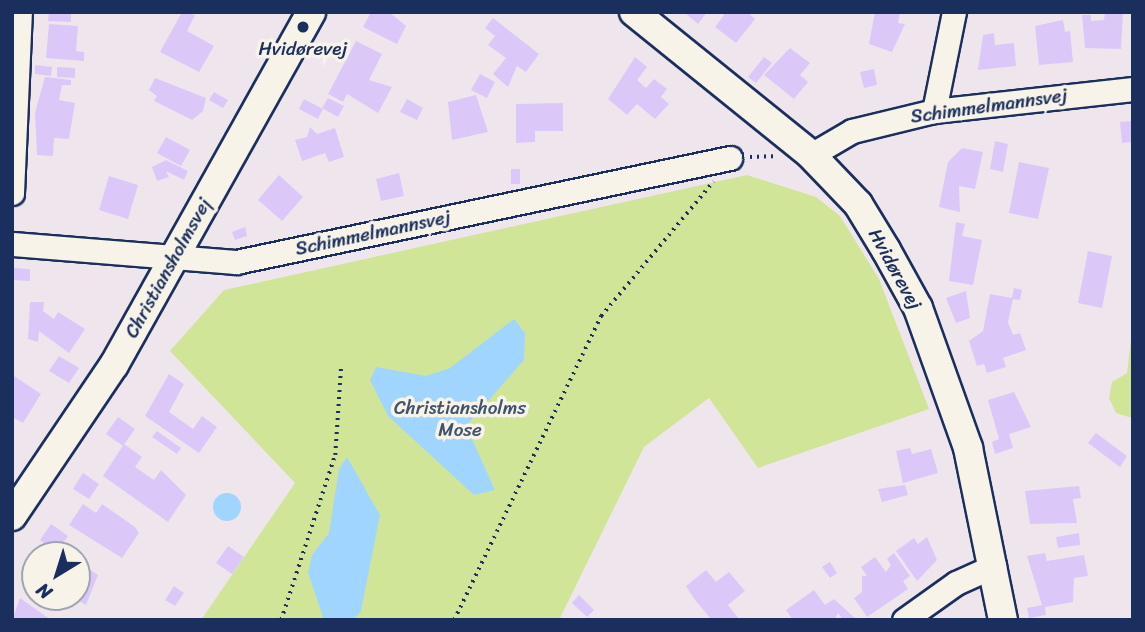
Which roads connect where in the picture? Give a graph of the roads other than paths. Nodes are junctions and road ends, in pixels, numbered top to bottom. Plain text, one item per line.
1 (20, 12) edge
2 (311, 12) edge
3 (634, 12) edge
4 (954, 12) edge
5 (1133, 89) edge
6 (934, 111) junction
7 (811, 155) junction
8 (730, 158) road end
9 (12, 193) edge
10 (12, 244) edge
11 (175, 256) junction
12 (12, 516) edge
13 (995, 566) junction
14 (904, 620) edge
15 (1003, 620) edge

1 - 9 street
2 - 11 street, Christiansholmsvej
3 - 7 street, Hvidørevej
4 - 6 street
5 - 6 street, Schimmelmannsvej
6 - 7 street, Schimmelmannsvej
7 - 13 street, Hvidørevej
8 - 11 street, Schimmelmannsvej
10 - 11 street, Schimmelmannsvej
11 - 12 street, Christiansholmsvej
13 - 14 street
13 - 15 street, Hvidørevej

